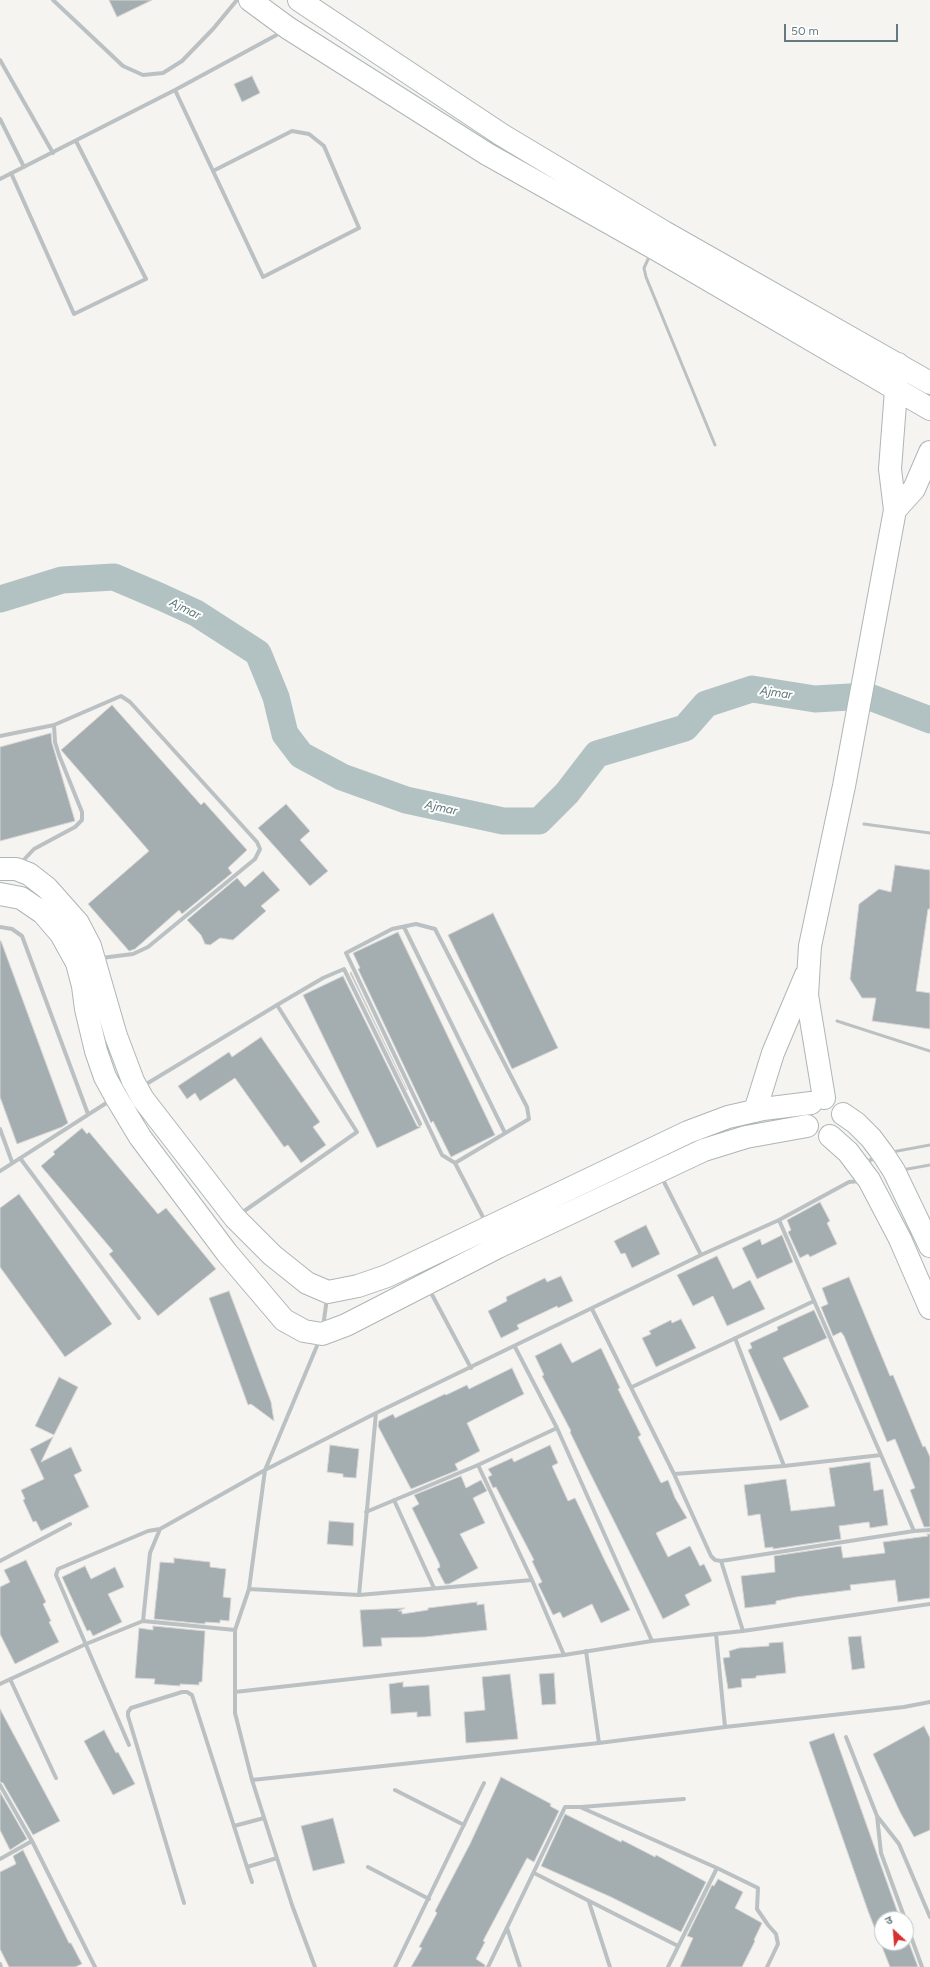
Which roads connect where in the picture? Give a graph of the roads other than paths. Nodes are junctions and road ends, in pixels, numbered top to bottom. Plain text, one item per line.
1 (53, 0) edge
2 (237, 0) edge
3 (250, 0) edge
4 (299, 0) edge
5 (288, 28) junction
6 (0, 60) edge
7 (174, 90) junction
8 (0, 119) edge
9 (76, 141) junction
10 (53, 153) junction
11 (24, 166) junction
12 (213, 171) junction
13 (11, 173) junction
14 (0, 179) edge
15 (654, 248) junction
16 (898, 364) junction
17 (930, 383) edge
18 (895, 390) junction
19 (930, 409) edge
20 (715, 445) dead end
21 (930, 452) edge
22 (895, 510) junction
23 (54, 725) junction
24 (0, 736) edge
25 (864, 824) dead end
26 (930, 833) edge
27 (7, 882) edge
28 (0, 927) edge
29 (404, 927) junction
30 (86, 961) junction
31 (808, 969) junction
32 (278, 1006) junction
33 (837, 1021) dead end
34 (930, 1051) edge
35 (127, 1093) junction
36 (817, 1101) junction
37 (755, 1111) junction
38 (88, 1114) junction
39 (843, 1114) junction
40 (420, 1124) dead end
41 (807, 1126) junction
42 (0, 1129) edge
43 (505, 1134) junction
44 (830, 1136) junction
45 (930, 1145) edge
46 (20, 1158) junction
47 (12, 1162) junction
48 (456, 1163) junction
49 (930, 1165) edge
50 (658, 1170) junction
51 (0, 1171) edge
52 (869, 1172) junction
53 (235, 1218) junction
54 (779, 1220) junction
55 (493, 1237) junction
56 (930, 1246) edge
57 (701, 1255) junction
58 (426, 1283) junction
59 (328, 1292) junction
60 (814, 1301) junction
61 (930, 1308) edge
62 (592, 1309) junction
63 (139, 1318) dead end
64 (322, 1334) junction
65 (734, 1338) junction
66 (515, 1347) junction
67 (471, 1368) junction
68 (632, 1387) junction
69 (376, 1413) junction
70 (557, 1428) junction
71 (881, 1455) junction
72 (478, 1465) junction
73 (784, 1466) junction
74 (265, 1470) junction
75 (674, 1474) junction
76 (394, 1500) junction
77 (366, 1512) junction
78 (70, 1524) dead end
79 (160, 1529) junction
80 (930, 1530) edge
81 (914, 1531) junction
82 (0, 1561) edge
83 (721, 1562) junction
84 (532, 1580) junction
85 (434, 1588) junction
86 (249, 1589) junction
87 (359, 1595) junction
88 (930, 1604) edge
89 (143, 1621) junction
90 (235, 1630) junction
91 (743, 1631) junction
92 (716, 1634) junction
93 (652, 1641) junction
94 (86, 1644) junction
95 (586, 1651) junction
96 (564, 1655) junction
97 (10, 1679) junction
98 (0, 1684) edge
99 (235, 1692) junction
100 (930, 1702) edge
101 (725, 1727) junction
102 (846, 1737) dead end
103 (599, 1743) junction
104 (129, 1745) dead end
105 (56, 1778) dead end
106 (252, 1780) junction
107 (484, 1783) dead end
108 (0, 1785) edge
109 (395, 1790) dead end
110 (684, 1799) dead end
111 (580, 1807) junction
112 (877, 1816) junction
113 (264, 1818) junction
114 (464, 1825) junction
115 (234, 1826) junction
116 (32, 1841) junction
117 (277, 1858) junction
118 (0, 1859) edge
119 (247, 1867) junction
120 (368, 1867) dead end
121 (717, 1868) junction
122 (534, 1873) junction
123 (252, 1882) dead end
124 (429, 1899) junction
125 (589, 1902) junction
126 (184, 1903) dead end
127 (902, 1911) edge
128 (930, 1917) edge
129 (506, 1928) junction
130 (914, 1945) edge
131 (678, 1946) junction
132 (0, 1964) edge
133 (2, 1967) edge
134 (95, 1967) edge
135 (315, 1967) edge
136 (395, 1967) edge
137 (488, 1967) edge
138 (520, 1967) edge
139 (610, 1967) edge
140 (668, 1967) edge
141 (767, 1967) edge
142 (922, 1967) edge

1 - 2 street
3 - 5 street
4 - 16 street
5 - 7 street
5 - 15 street
6 - 10 street
7 - 9 street
7 - 12 street
8 - 11 street
9 - 10 street
9 - 13 street
10 - 11 street
11 - 13 street
12 - 12 street
13 - 14 street
15 - 18 street
15 - 20 lane
16 - 17 street
16 - 18 street
18 - 19 street
18 - 22 street
21 - 22 street
22 - 31 street
23 - 24 street
23 - 27 street
23 - 30 street
25 - 26 lane
27 - 30 street
28 - 38 street
29 - 43 street
29 - 43 street
29 - 48 street
30 - 35 street
31 - 36 street
31 - 37 street
32 - 35 street
32 - 40 street
32 - 53 street
33 - 34 lane
35 - 38 street
35 - 53 street
35 - 64 street
36 - 37 street
36 - 39 street
36 - 41 street
37 - 55 street
38 - 46 street
39 - 44 street
39 - 52 street
41 - 44 street
41 - 50 street
42 - 47 street
43 - 48 street
44 - 52 street
45 - 52 lane
46 - 47 street
46 - 63 street
47 - 51 street
48 - 55 street
49 - 52 lane
50 - 55 street
50 - 57 street
52 - 54 street
52 - 56 street
52 - 61 street
53 - 59 street
54 - 57 street
54 - 60 street
55 - 58 street
55 - 59 street
57 - 62 street
58 - 64 street
58 - 67 street
59 - 64 street
60 - 65 street
60 - 71 street
62 - 66 street
62 - 68 street
64 - 74 street
65 - 68 street
65 - 73 street
66 - 67 street
66 - 70 street
67 - 69 street
68 - 75 street
69 - 74 street
69 - 77 street
70 - 72 street
70 - 93 street
71 - 73 street
71 - 81 street
72 - 76 street
72 - 84 street
73 - 75 street
74 - 79 street
74 - 86 street
75 - 83 street
76 - 77 street
76 - 85 street
77 - 87 street
78 - 82 street
79 - 89 street
79 - 94 street
80 - 81 street
81 - 83 street
83 - 91 street
84 - 85 street
84 - 96 street
85 - 87 street
86 - 87 street
86 - 90 street
88 - 91 street
89 - 90 street
89 - 94 street
90 - 99 street
91 - 92 street
92 - 93 street
92 - 101 street
93 - 95 street
94 - 97 street
94 - 104 street
95 - 96 street
95 - 103 street
96 - 99 street
97 - 98 street
97 - 105 street
99 - 106 street
100 - 101 street
101 - 103 street
102 - 112 street
103 - 106 street
106 - 113 street
107 - 114 street
108 - 116 street
109 - 114 street
110 - 111 street
111 - 121 street
111 - 122 street
112 - 127 street
112 - 128 street
113 - 115 street
113 - 117 street
114 - 124 street
115 - 119 street
115 - 126 street
116 - 118 street
116 - 134 street
117 - 119 street
117 - 135 street
119 - 123 street
120 - 124 street
121 - 131 street
121 - 141 street
122 - 125 street
122 - 129 street
124 - 136 street
125 - 131 street
125 - 139 street
129 - 137 street
129 - 138 street
130 - 142 street
131 - 140 street
132 - 133 street

